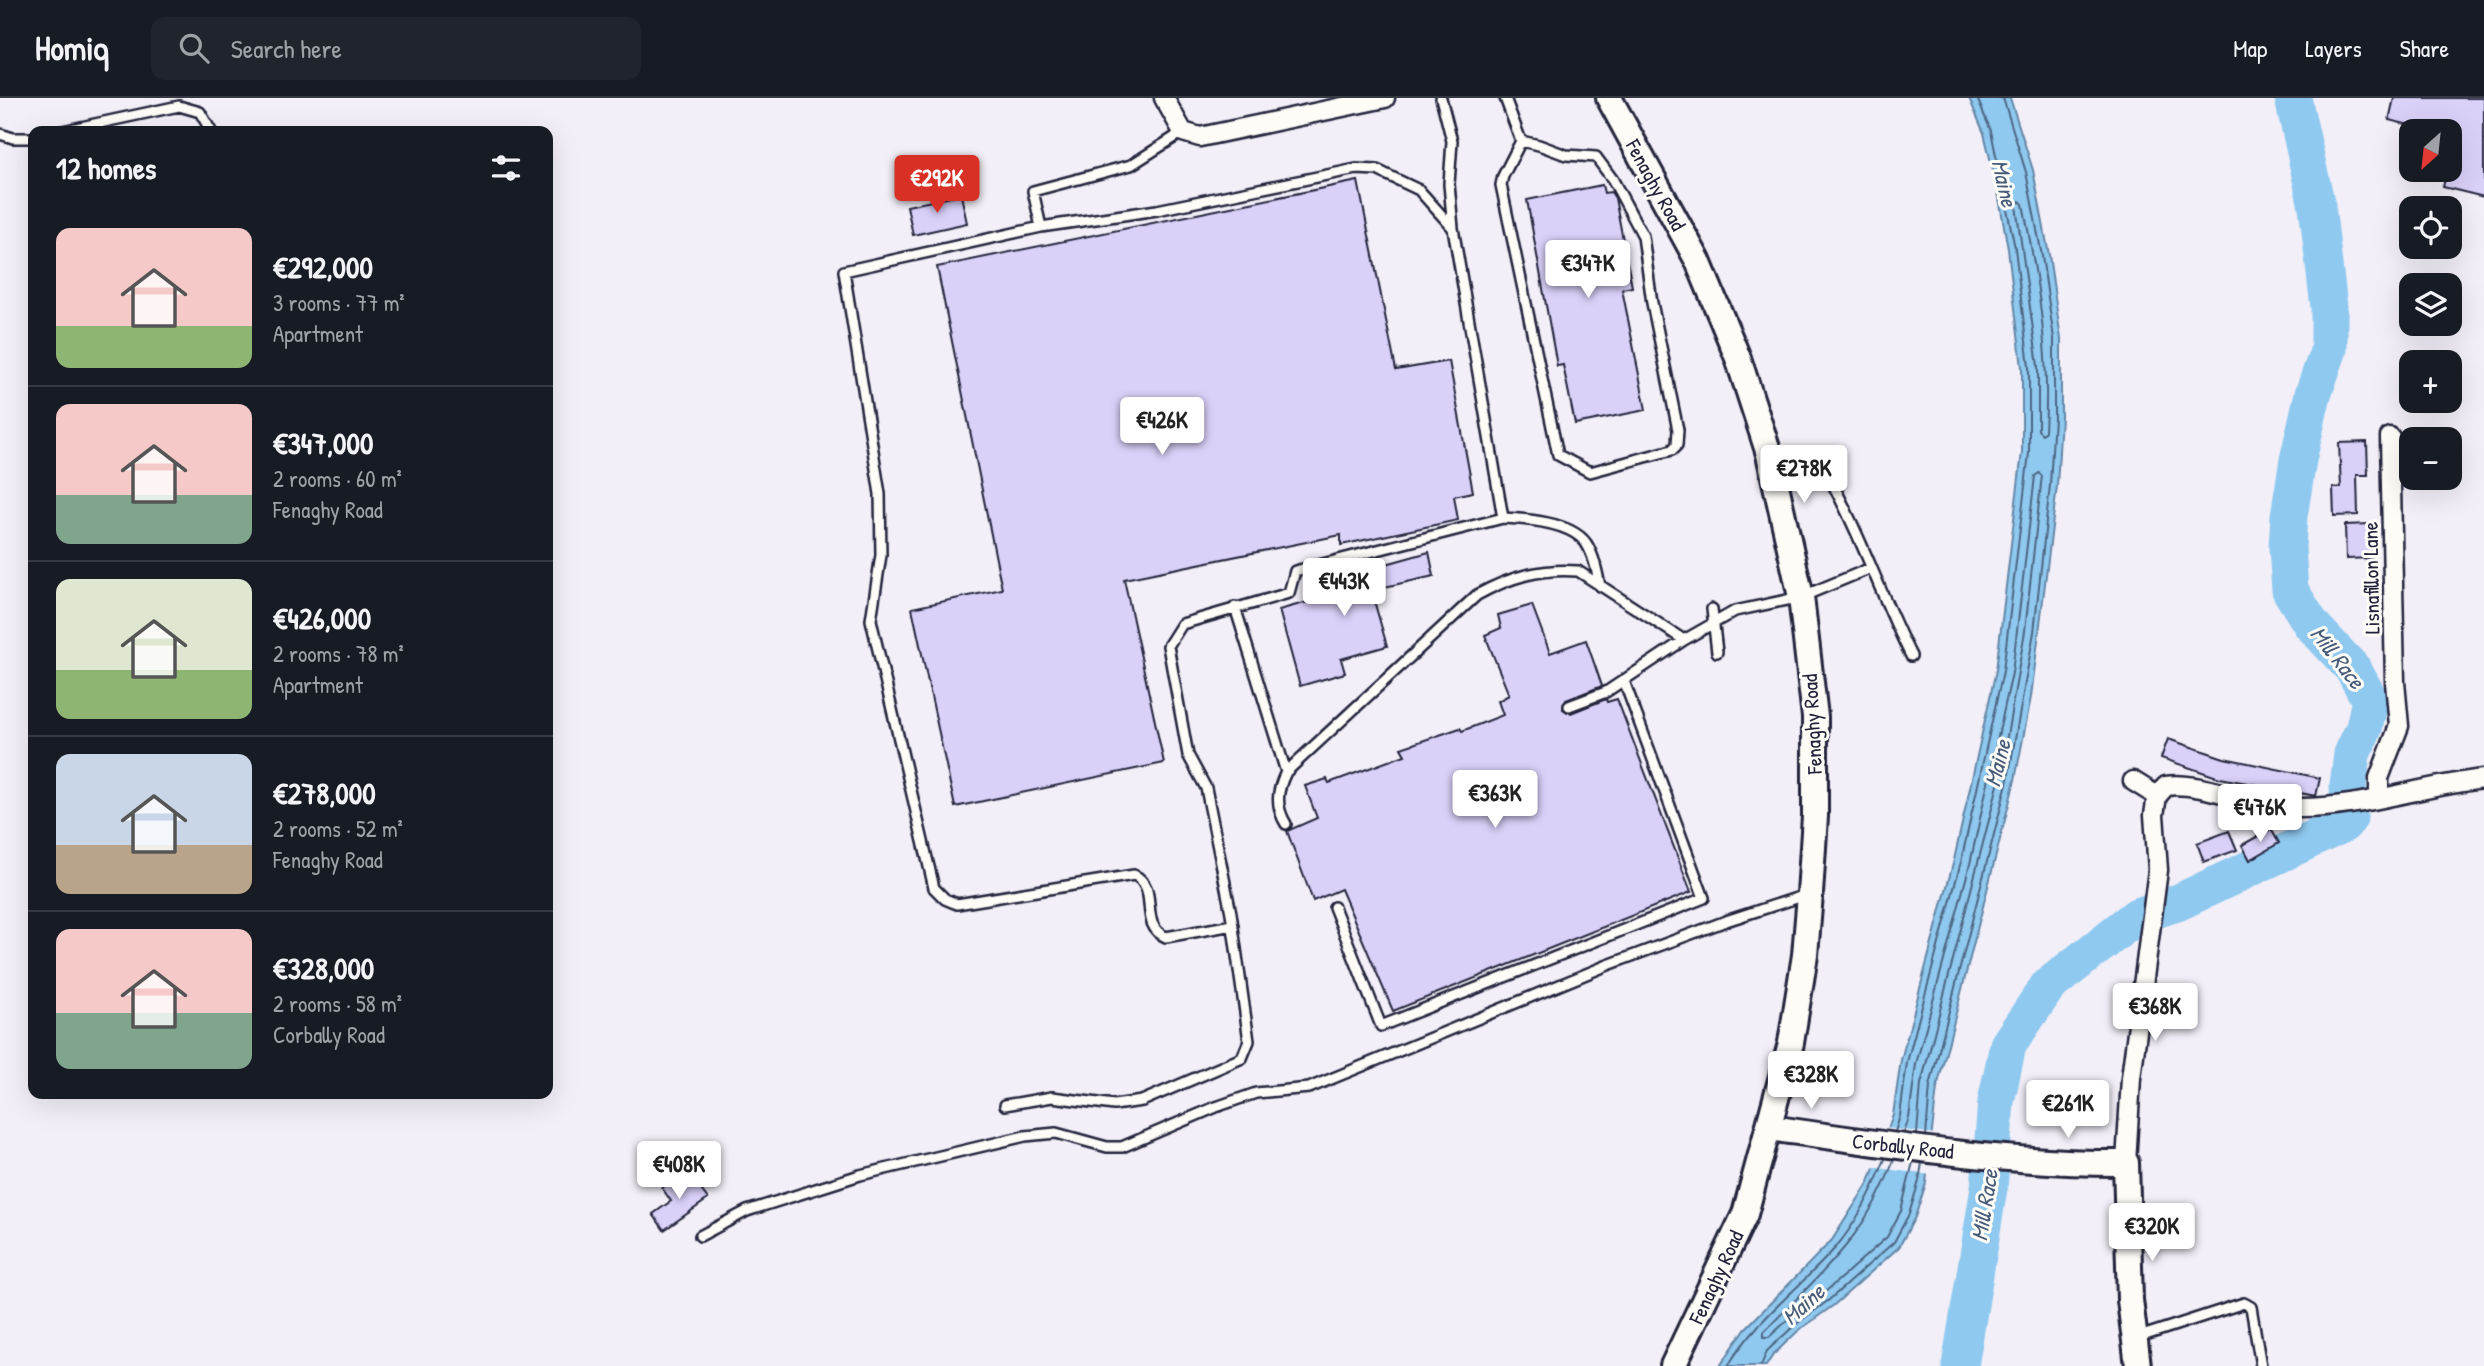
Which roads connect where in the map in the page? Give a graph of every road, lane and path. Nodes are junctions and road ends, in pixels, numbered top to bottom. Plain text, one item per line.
1 (1164, 98) edge
2 (1385, 98) edge
3 (1441, 98) edge
4 (1505, 98) edge
5 (1609, 98) edge
6 (85, 126) edge
7 (208, 126) edge
8 (1183, 132) junction
9 (0, 134) edge
10 (28, 138) edge
11 (1521, 141) junction
12 (1041, 227) junction
13 (1453, 228) junction
14 (2390, 437) dead end
15 (1831, 481) dead end
16 (1503, 518) junction
17 (1871, 568) junction
18 (1600, 586) junction
19 (1801, 597) junction
20 (1235, 607) junction
21 (1712, 609) dead end
22 (1713, 624) junction
23 (1684, 640) junction
24 (1717, 652) dead end
25 (1911, 656) dead end
26 (1624, 681) junction
27 (1569, 706) dead end
28 (1286, 772) junction
29 (2484, 779) edge
30 (2133, 781) dead end
31 (2157, 796) junction
32 (2379, 799) junction
33 (1286, 824) dead end
34 (1810, 894) junction
35 (1334, 907) dead end
36 (1233, 925) junction
37 (1005, 1105) dead end
38 (1770, 1128) junction
39 (2126, 1163) junction
40 (700, 1236) dead end
41 (2135, 1338) junction
42 (1673, 1366) edge
43 (2138, 1366) edge
44 (2261, 1366) edge

1 - 8 street
2 - 8 street
3 - 13 lane
4 - 11 lane
5 - 19 street, Fenaghy Road
6 - 7 lane
8 - 12 lane
9 - 10 lane
11 - 11 lane
12 - 13 lane
12 - 36 lane
13 - 16 lane
14 - 32 street, Lisnafillon Lane
15 - 17 lane
16 - 18 lane
16 - 20 lane
17 - 19 lane
17 - 25 lane
18 - 23 lane
18 - 28 lane
19 - 22 lane
19 - 34 street, Fenaghy Road
20 - 28 lane
20 - 36 lane
21 - 22 lane
22 - 23 lane
22 - 24 lane
23 - 26 lane
26 - 27 lane
26 - 35 lane
28 - 33 lane
29 - 32 street
30 - 31 street
31 - 32 street
31 - 39 street
34 - 38 street, Fenaghy Road
34 - 40 lane
36 - 37 lane
38 - 39 street, Corbally Road
38 - 42 street, Fenaghy Road
39 - 41 street
41 - 43 street
41 - 44 lane

